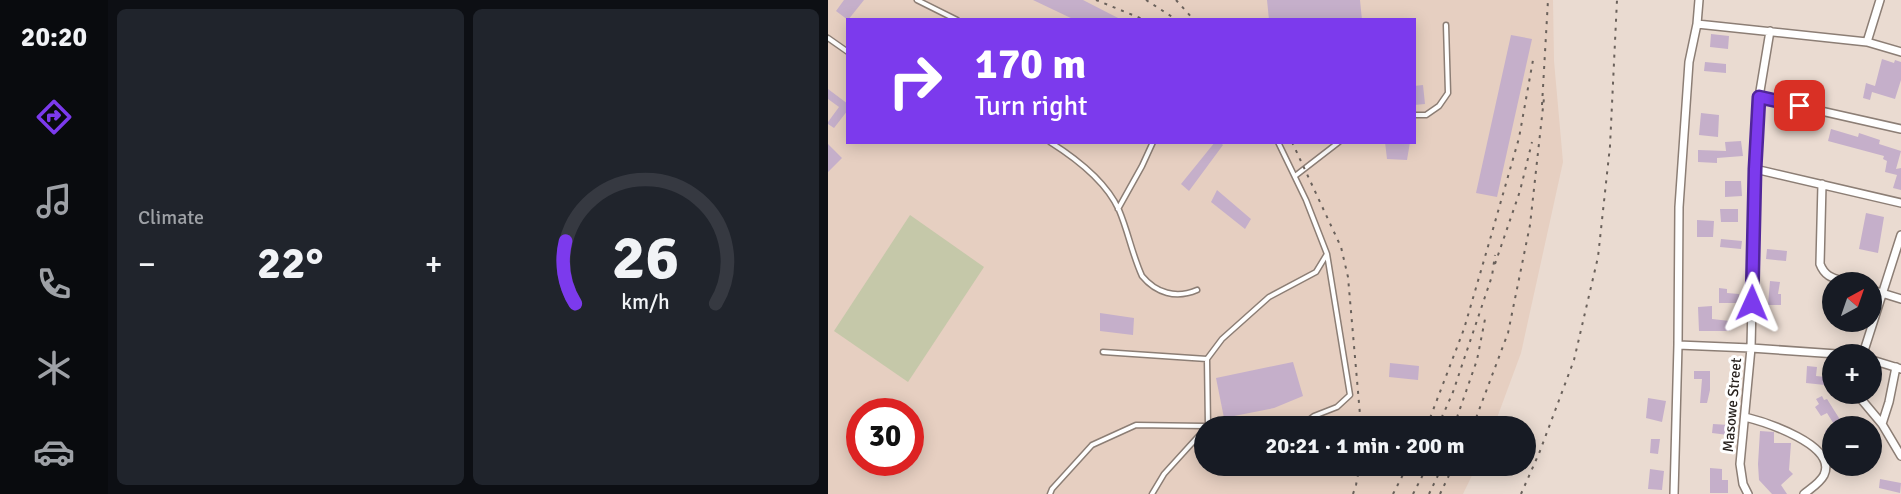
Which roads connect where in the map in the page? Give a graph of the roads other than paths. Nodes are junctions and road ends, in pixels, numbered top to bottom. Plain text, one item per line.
1 (917, 0) edge
2 (1699, 0) edge
3 (1880, 0) edge
4 (953, 18) edge
5 (1697, 24) junction
6 (1446, 25) dead end
7 (1770, 31) junction
8 (828, 38) edge
9 (1867, 42) junction
10 (846, 51) edge
11 (1901, 52) edge
12 (1759, 97) junction
13 (1416, 115) edge
14 (1901, 129) edge
15 (1053, 144) edge
16 (1151, 144) edge
17 (1279, 144) edge
18 (1336, 144) edge
19 (1755, 169) junction
20 (1294, 176) junction
21 (1822, 184) junction
22 (1901, 203) edge
23 (1118, 209) junction
24 (1901, 235) edge
25 (1327, 254) junction
26 (1824, 272) edge
27 (1197, 291) dead end
28 (1882, 293) joint
29 (1901, 299) edge
30 (1678, 345) junction
31 (1751, 348) junction
32 (1103, 352) dead end
33 (1822, 353) edge
34 (1207, 359) junction
35 (1882, 363) edge
36 (1898, 368) edge
37 (1865, 404) edge
38 (1206, 416) edge
39 (1314, 416) edge
40 (1875, 416) edge
41 (1745, 417) junction
42 (1882, 424) joint
43 (1194, 427) edge
44 (1194, 441) edge
45 (1901, 456) edge
46 (1050, 494) edge
47 (1152, 494) edge
48 (1674, 494) edge
49 (1748, 494) edge
50 (1804, 494) edge

1 - 4 lane
2 - 5 street
3 - 9 street
5 - 7 street
5 - 30 street
6 - 13 lane
7 - 9 street
7 - 12 street, Masowe Street
8 - 10 lane
9 - 11 street
12 - 14 street
12 - 19 street, Masowe Street
15 - 23 lane
16 - 23 lane
17 - 20 lane
18 - 20 lane
19 - 21 street
19 - 31 street, Masowe Street
20 - 25 lane
21 - 22 street
21 - 26 street
23 - 27 lane
24 - 28 street
25 - 34 lane
25 - 39 lane
28 - 29 street
30 - 31 street
30 - 48 street
31 - 33 street
31 - 41 street, Masowe Street
32 - 34 lane
34 - 38 lane
35 - 36 street
36 - 42 street
37 - 40 street
41 - 49 street, Masowe Street
41 - 50 street
42 - 45 street
43 - 46 lane
44 - 47 lane

